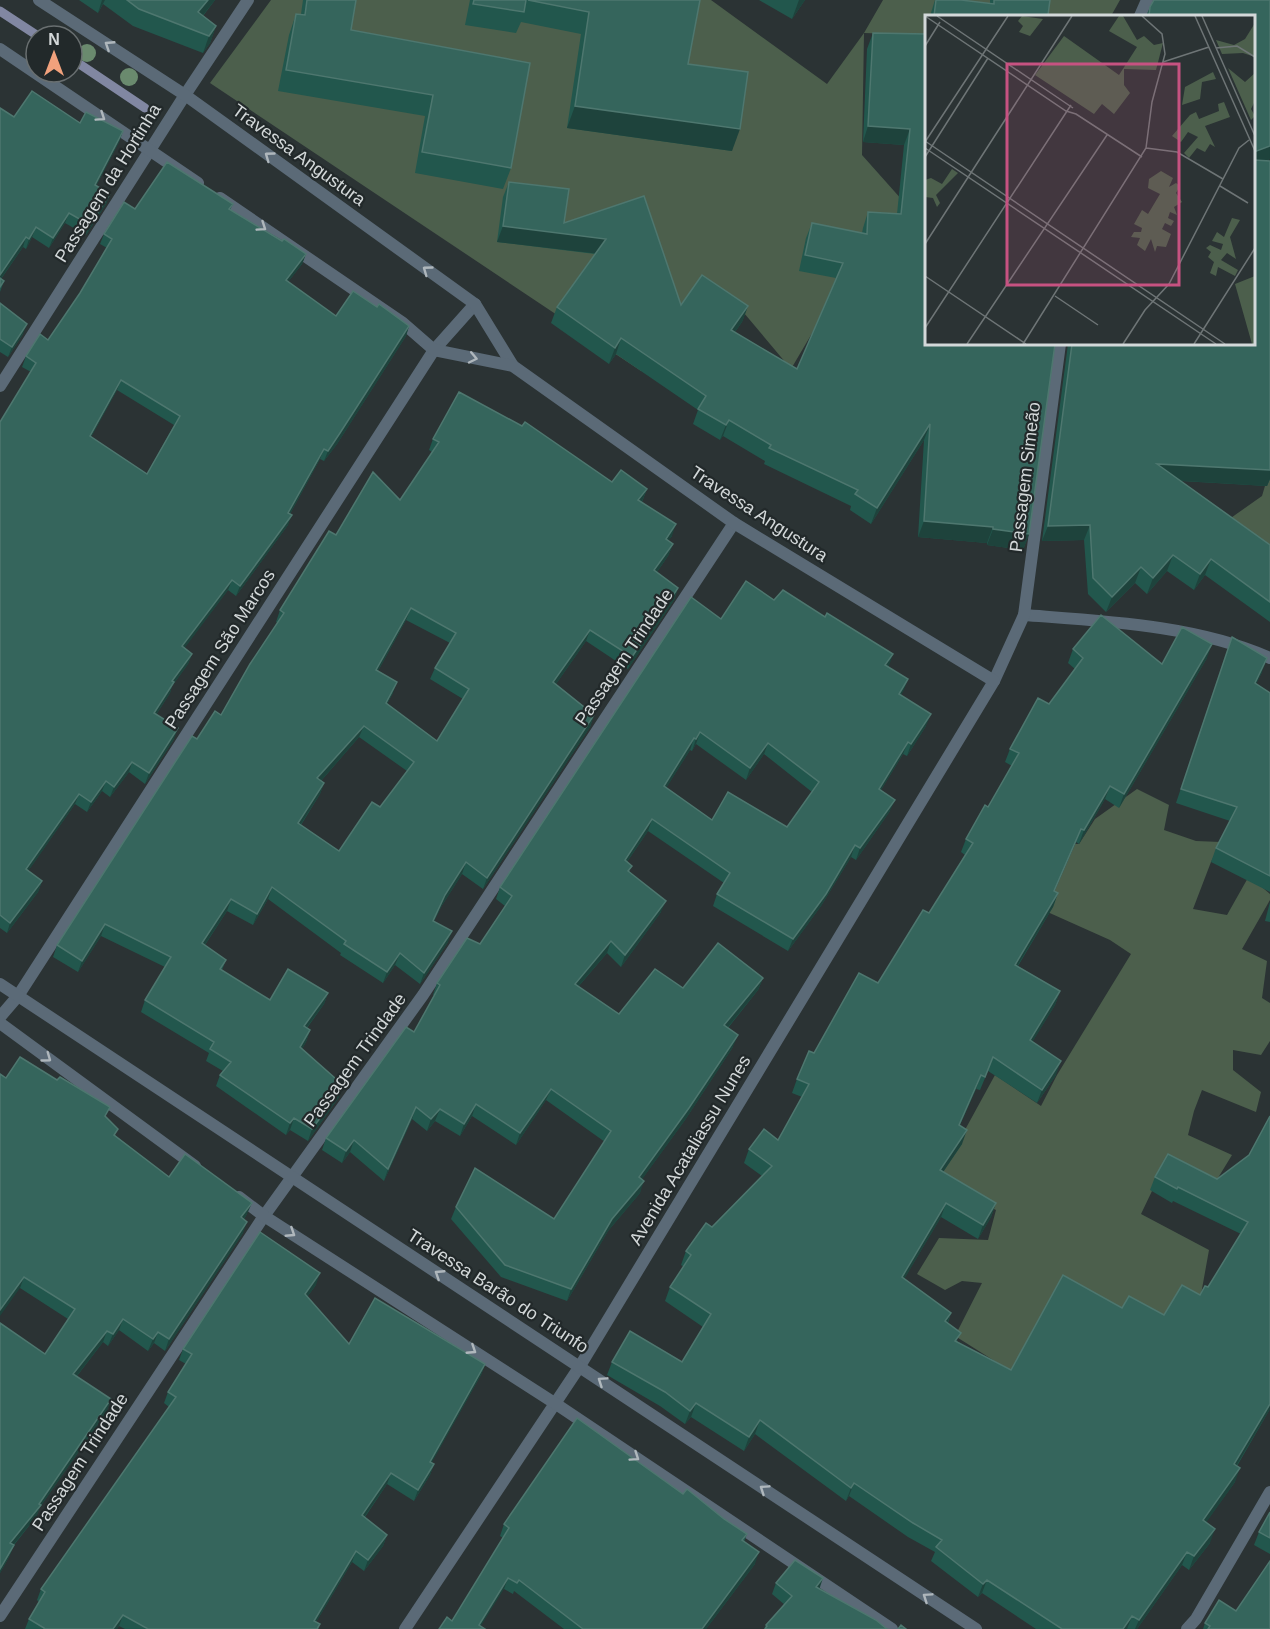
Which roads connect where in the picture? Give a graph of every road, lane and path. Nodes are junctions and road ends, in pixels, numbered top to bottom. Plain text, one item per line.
1 (39, 0) edge
2 (248, 0) edge
3 (1147, 0) edge
4 (1140, 15) edge
5 (0, 49) edge
6 (185, 95) junction
7 (150, 150) junction
8 (475, 304) junction
9 (1060, 345) edge
10 (434, 350) junction
11 (513, 366) junction
12 (0, 386) edge
13 (734, 523) junction
14 (1024, 615) junction
15 (1270, 658) edge
16 (994, 681) junction
17 (0, 984) edge
18 (18, 996) junction
19 (0, 1017) edge
20 (0, 1023) edge
21 (208, 1174) edge
22 (293, 1178) junction
23 (226, 1188) edge
24 (264, 1216) junction
25 (580, 1366) junction
26 (556, 1404) junction
27 (1270, 1492) edge
28 (0, 1616) edge
29 (405, 1629) edge
30 (892, 1629) edge
31 (976, 1629) edge
32 (1187, 1629) edge

6 -> 1 street, Travessa Angustura
2 - 6 street, Passagem da Hortinha
3 - 4 street
5 -> 7 street, Travessa Angustura
6 - 7 street, Passagem da Hortinha
8 -> 6 street, Travessa Angustura
7 -> 10 street, Travessa Angustura
7 - 12 street, Passagem da Hortinha
8 - 10 street, Passagem São Marcos
8 - 11 street, Travessa Angustura
9 - 14 street, Passagem Simeão
10 -> 11 street, Travessa Angustura
10 - 18 street, Passagem São Marcos
11 - 13 street, Travessa Angustura
13 - 16 street, Travessa Angustura
13 - 22 street, Passagem Trindade
14 - 15 street
14 - 16 street, Passagem Simeão
16 - 25 street, Avenida Acataliassu Nunes
17 - 18 street, Travessa Barão do Triunfo
18 - 19 street, Passagem São Marcos
18 - 22 street, Travessa Barão do Triunfo
20 -> 21 street
22 - 24 street, Passagem Trindade
25 -> 22 street, Travessa Barão do Triunfo
23 - 24 street
24 -> 26 street
24 - 28 street, Passagem Trindade
25 - 26 street, Avenida Acataliassu Nunes
31 -> 25 street, Travessa Barão do Triunfo
26 - 29 street, Avenida Acataliassu Nunes
26 -> 30 street
27 - 32 street

